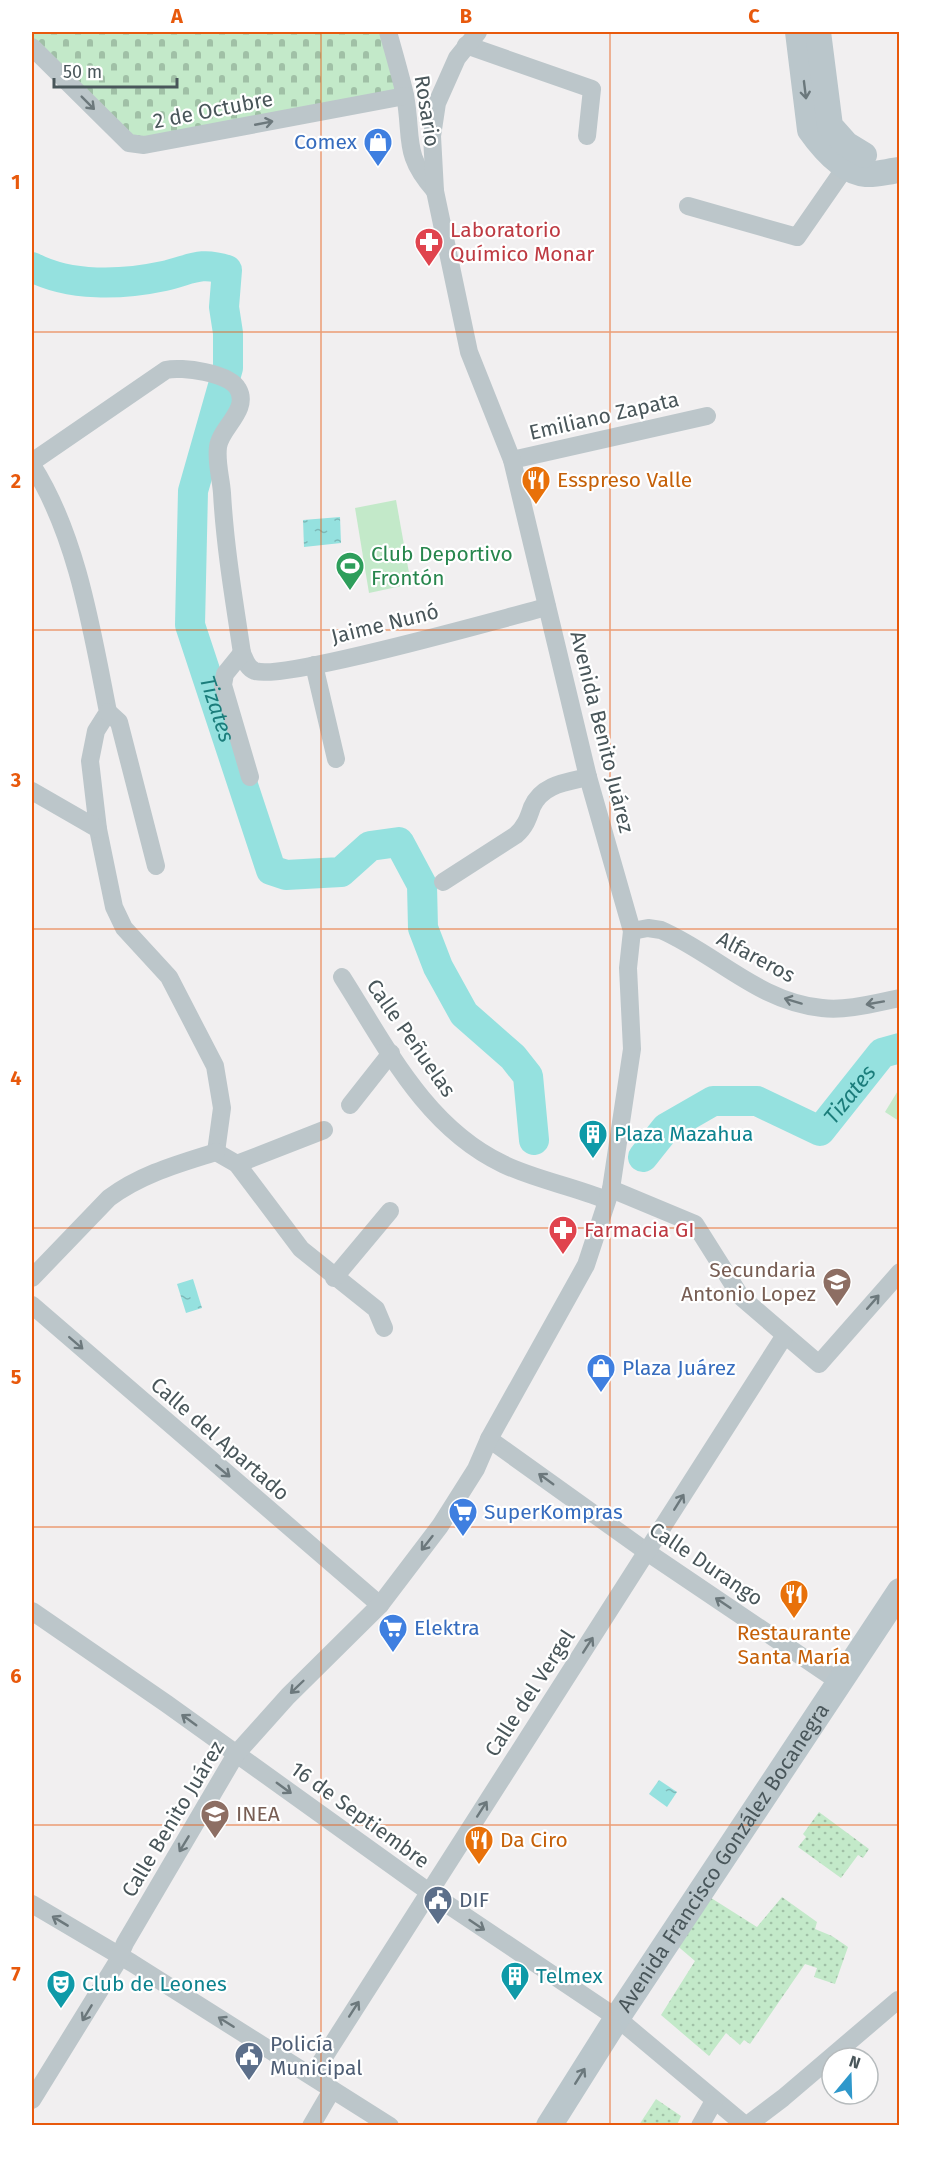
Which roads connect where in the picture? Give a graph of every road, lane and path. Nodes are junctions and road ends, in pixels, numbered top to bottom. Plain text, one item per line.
1 (388, 32) edge
2 (798, 32) edge
3 (818, 32) edge
4 (472, 38) edge
5 (32, 47) edge
6 (405, 96) junction
7 (587, 136) dead end
8 (900, 153) edge
9 (847, 165) junction
10 (900, 170) edge
11 (435, 191) junction
12 (688, 206) dead end
13 (707, 416) dead end
14 (512, 460) junction
15 (32, 464) edge
16 (547, 607) junction
17 (242, 653) junction
18 (314, 665) junction
19 (108, 712) junction
20 (336, 759) dead end
21 (250, 777) dead end
22 (588, 777) junction
23 (32, 791) edge
24 (99, 829) junction
25 (156, 866) dead end
26 (443, 882) dead end
27 (632, 931) junction
28 (342, 977) dead end
29 (900, 998) edge
30 (391, 1053) junction
31 (350, 1105) dead end
32 (324, 1130) dead end
33 (216, 1152) junction
34 (237, 1164) junction
35 (609, 1195) junction
36 (390, 1211) dead end
37 (900, 1272) edge
38 (32, 1278) edge
39 (334, 1278) junction
40 (32, 1305) edge
41 (384, 1328) dead end
42 (785, 1335) junction
43 (489, 1439) junction
44 (647, 1552) junction
45 (900, 1591) edge
46 (380, 1605) junction
47 (32, 1611) edge
48 (841, 1683) junction
49 (237, 1754) junction
50 (429, 1892) junction
51 (32, 1904) edge
52 (119, 1956) junction
53 (898, 2000) edge
54 (617, 2018) junction
55 (312, 2076) junction
56 (332, 2090) junction
57 (32, 2100) edge
58 (714, 2101) junction
59 (311, 2126) edge
60 (390, 2126) edge
61 (549, 2126) edge
62 (700, 2126) edge
63 (746, 2126) edge

1 - 6 street, Rosario
2 -> 9 street
3 - 8 street
4 - 7 street
4 - 11 street, Avenida Benito Juárez
5 -> 6 street, 2 de Octubre
6 - 11 street, Rosario
9 - 10 street
9 - 12 street
11 - 14 street, Avenida Benito Juárez
13 - 14 street, Emiliano Zapata
14 - 16 street, Avenida Benito Juárez
15 - 17 street
15 - 19 street
16 - 18 street, Jaime Nunó
16 - 22 street, Avenida Benito Juárez
17 - 18 street, Jaime Nunó
17 - 21 street
18 - 20 street
19 - 24 street
19 - 25 street
22 - 26 street
22 - 27 street, Avenida Benito Juárez
23 - 24 street
24 - 33 street
29 -> 27 street, Alfareros
27 - 35 street, Avenida Benito Juárez
28 - 30 street, Calle Peñuelas
30 - 31 street
30 - 35 street, Calle Peñuelas
32 - 34 street
33 - 34 street
33 - 38 street
34 - 39 street
35 - 42 street, Calle Peñuelas
35 - 43 street, Avenida Benito Juárez
36 - 39 street
42 -> 37 street, Calle Peñuelas
39 - 41 street
40 -> 46 street, Calle del Apartado
44 -> 42 street, Calle del Vergel
44 -> 43 street, Calle Durango
43 -> 46 street, Calle Benito Juárez
48 -> 44 street, Calle Durango
50 -> 44 street, Calle del Vergel
45 - 48 street, Avenida Francisco González Bocanegra
46 -> 49 street, Calle Benito Juárez
49 -> 47 street, 16 de Septiembre
48 - 54 street, Avenida Francisco González Bocanegra
49 -> 50 street, 16 de Septiembre
49 -> 52 street, Calle Benito Juárez
50 -> 54 street, 16 de Septiembre
55 -> 50 street, Calle del Vergel
52 -> 51 street
55 -> 52 street
52 -> 57 street, Calle Benito Juárez
53 - 63 street
54 - 58 street, 16 de Septiembre
61 -> 54 street, Avenida Francisco González Bocanegra
55 - 56 street
56 - 59 street
56 - 60 street
58 - 62 street
58 - 63 street, 16 de Septiembre

